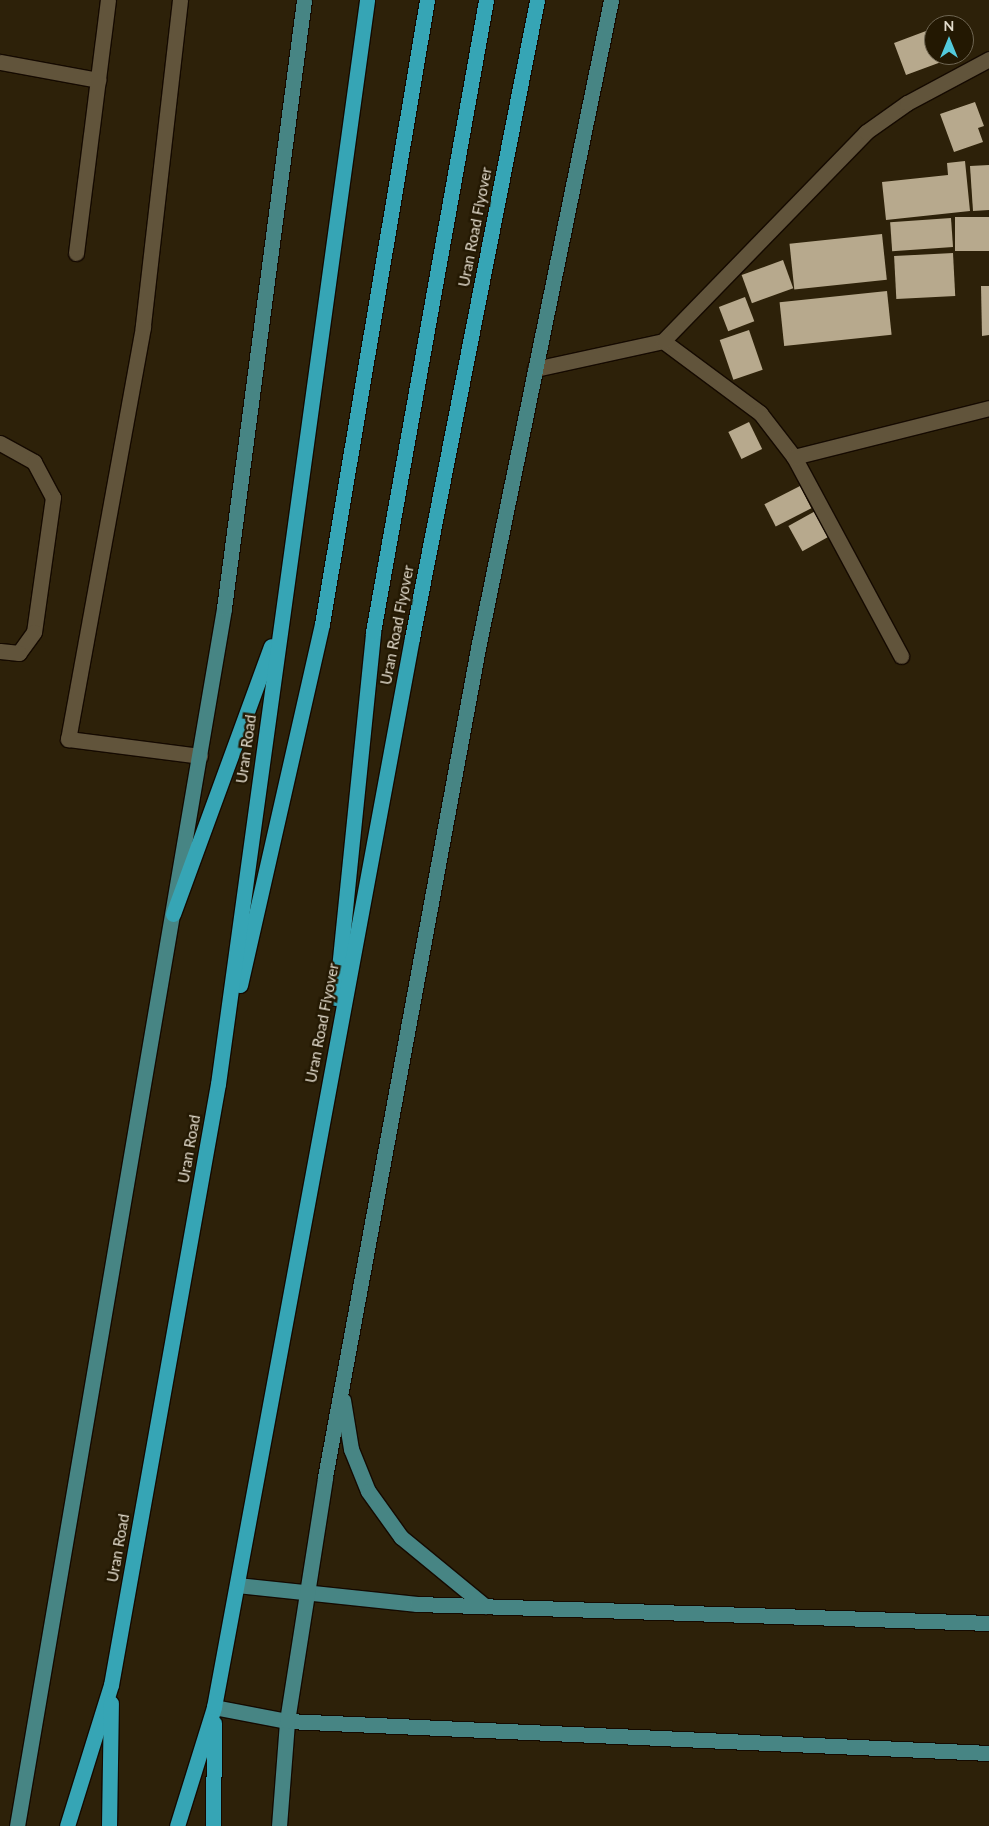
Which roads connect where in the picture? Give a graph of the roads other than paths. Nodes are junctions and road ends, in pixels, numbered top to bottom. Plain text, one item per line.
1 (108, 0) edge
2 (180, 0) edge
3 (304, 0) edge
4 (367, 0) edge
5 (427, 0) edge
6 (486, 0) edge
7 (537, 0) edge
8 (611, 0) edge
9 (989, 59) edge
10 (0, 62) edge
11 (98, 80) junction
12 (76, 253) dead end
13 (663, 341) junction
14 (535, 369) junction
15 (989, 408) edge
16 (0, 443) edge
17 (794, 457) junction
18 (281, 617) junction
19 (0, 651) edge
20 (901, 656) dead end
21 (200, 756) junction
22 (173, 914) junction
23 (218, 1084) junction
24 (325, 1104) junction
25 (341, 1389) junction
26 (237, 1585) junction
27 (307, 1593) junction
28 (485, 1606) junction
29 (989, 1624) edge
30 (111, 1685) junction
31 (214, 1707) junction
32 (287, 1721) junction
33 (989, 1753) edge
34 (16, 1826) edge
35 (67, 1826) edge
36 (109, 1826) edge
37 (177, 1826) edge
38 (213, 1826) edge
39 (279, 1826) edge

1 - 11 street
2 - 21 street
3 - 21 main road
4 - 18 highway
5 - 23 highway
6 - 24 highway, Uran Road Flyover
7 - 24 highway, Uran Road Flyover
8 - 14 main road
9 - 13 street
10 - 11 street
11 - 12 street
13 - 14 street
13 - 17 street
14 - 25 main road
15 - 17 street
16 - 19 street
17 - 20 street
18 - 22 highway
18 - 23 highway, Uran Road
21 - 22 main road
22 - 34 main road
23 - 30 highway, Uran Road
24 - 26 highway
25 - 27 main road
25 - 28 main road
26 - 27 main road
26 - 31 highway
27 - 28 main road
27 - 32 main road
28 - 29 main road
30 - 35 highway, Uran Road
30 - 36 highway, Uran Road
31 - 32 main road
31 - 37 highway
31 - 38 highway
32 - 33 main road
32 - 39 main road

